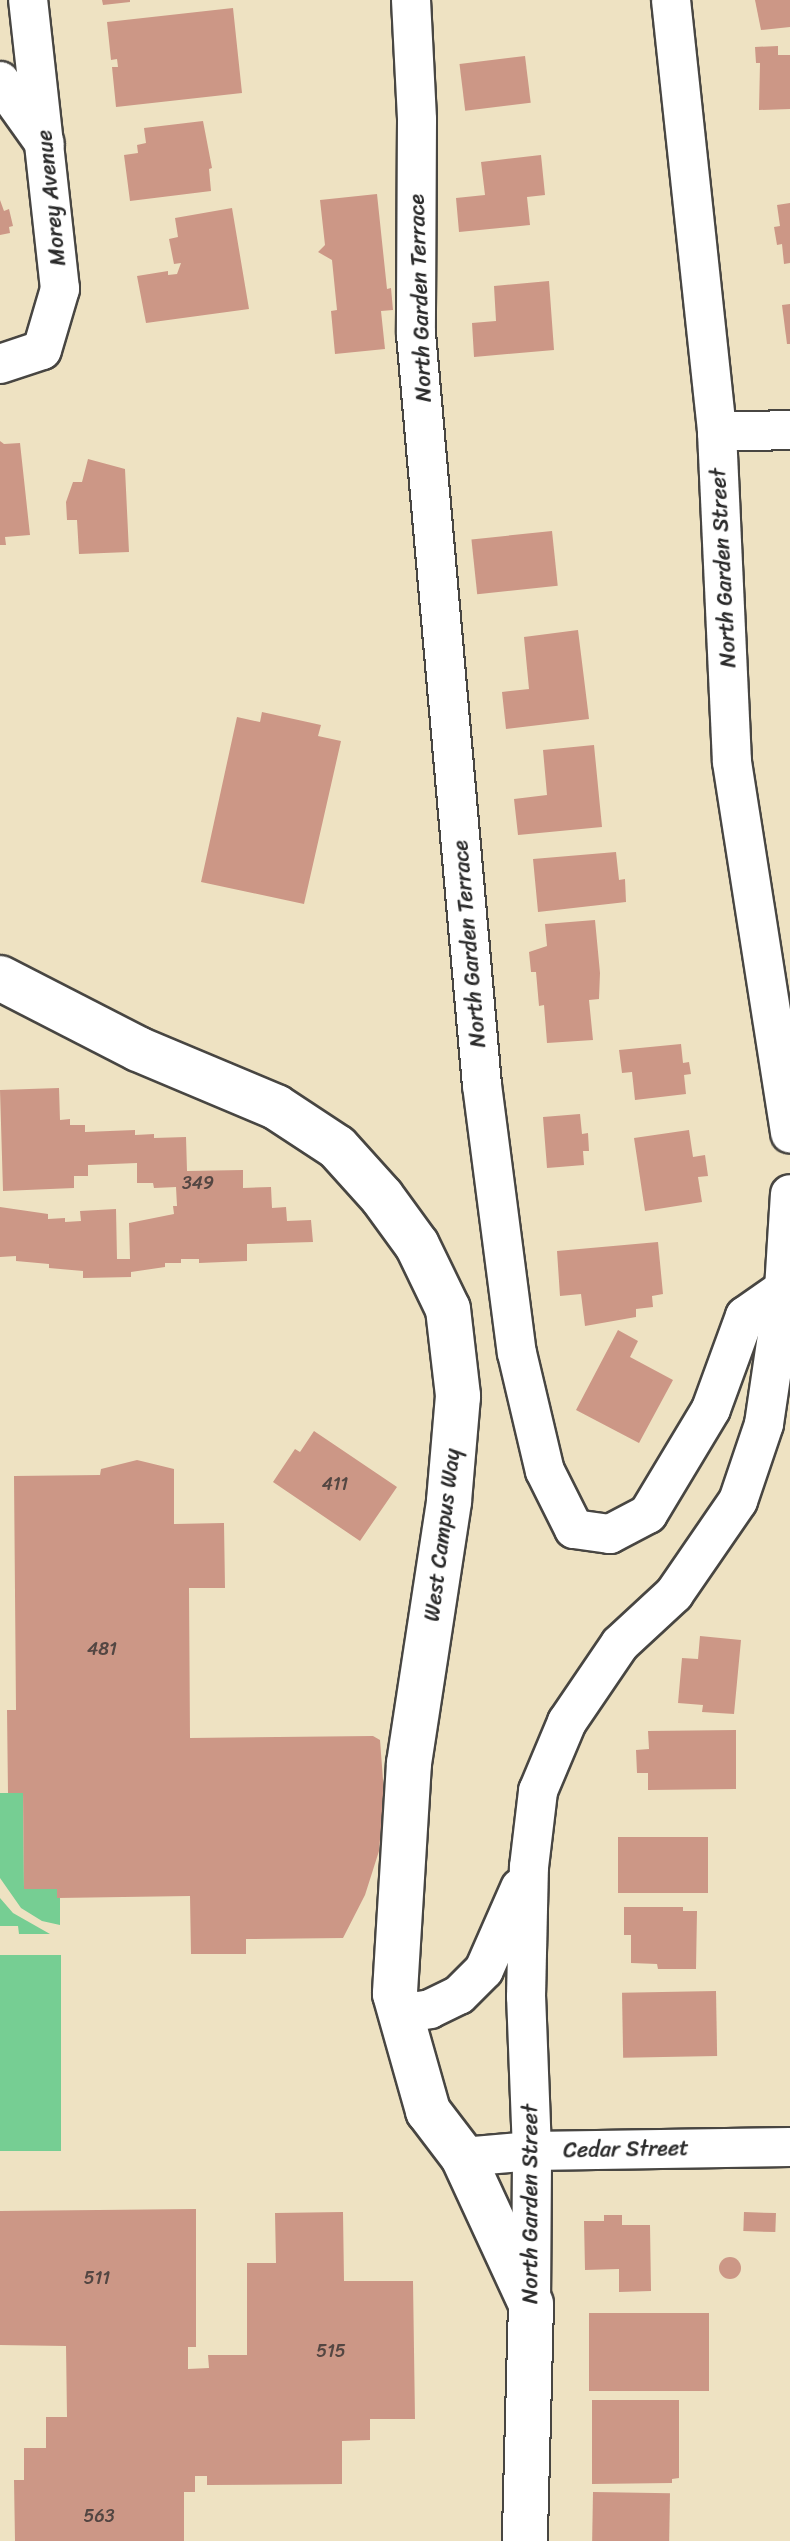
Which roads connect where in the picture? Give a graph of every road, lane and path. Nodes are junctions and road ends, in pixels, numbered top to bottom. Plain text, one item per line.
1 (28, 0) edge
2 (411, 0) edge
3 (671, 0) edge
4 (0, 81) edge
5 (45, 145) junction
6 (0, 364) edge
7 (790, 430) edge
8 (717, 432) junction
9 (11, 989) edge
10 (790, 1133) edge
11 (790, 1194) edge
12 (784, 1289) junction
13 (529, 1867) junction
14 (400, 2014) junction
15 (790, 2147) edge
16 (532, 2151) junction
17 (463, 2157) junction
18 (531, 2304) junction
19 (525, 2541) edge

1 - 5 street, Morey Avenue
2 - 12 street, North Garden Terrace
3 - 8 street, North Garden Street
4 - 5 street
5 - 6 street, Morey Avenue
7 - 8 street
8 - 10 street, North Garden Street
9 - 14 street, West Campus Way
11 - 12 street, North Garden Street
12 - 13 street, North Garden Street
13 - 14 street, North Garden Street
13 - 16 street, North Garden Street
14 - 17 street, West Campus Way
15 - 16 street, Cedar Street
16 - 17 street, Cedar Street
16 - 18 street, North Garden Street
17 - 18 street, West Campus Way
18 - 19 street, North Garden Street

